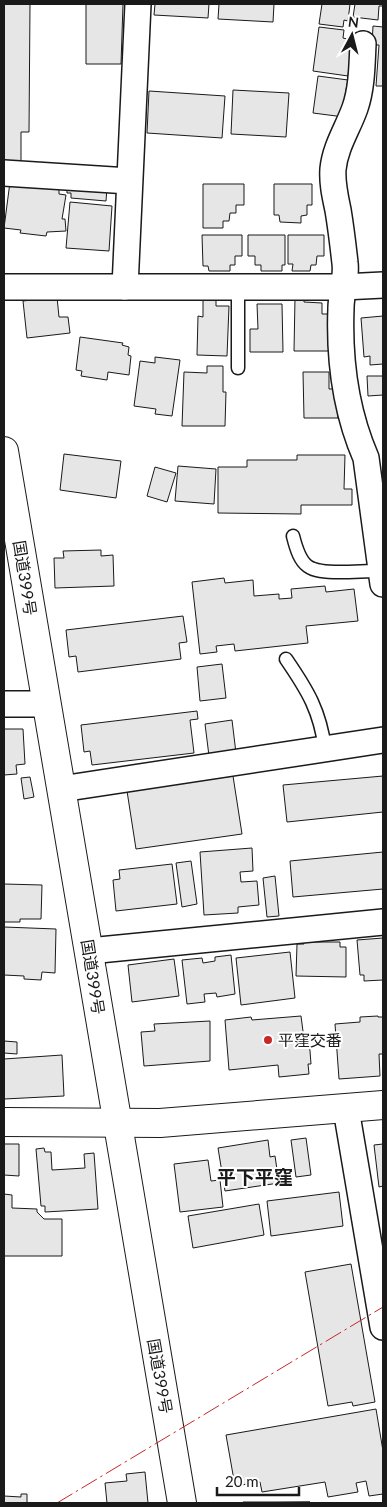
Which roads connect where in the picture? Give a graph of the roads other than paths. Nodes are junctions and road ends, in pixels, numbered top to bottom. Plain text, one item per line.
1 (138, 4) edge
2 (363, 44) dead end
3 (4, 173) edge
4 (129, 181) junction
5 (383, 285) edge
6 (4, 287) edge
7 (124, 287) junction
8 (238, 287) junction
9 (343, 287) junction
10 (238, 368) dead end
11 (4, 450) edge
12 (293, 536) dead end
13 (382, 578) edge
14 (286, 659) dead end
15 (4, 704) edge
16 (46, 704) junction
17 (383, 740) edge
18 (325, 749) junction
19 (61, 789) junction
20 (383, 922) edge
21 (89, 951) junction
22 (383, 1105) edge
23 (346, 1109) junction
24 (4, 1122) edge
25 (117, 1124) junction
26 (383, 1327) edge
27 (182, 1503) edge

1 - 4 street
2 - 9 street
3 - 4 street
4 - 7 street
5 - 9 street
6 - 7 street
7 - 8 street
8 - 9 street
8 - 10 lane
9 - 13 street
11 - 16 main road, 国道399号
12 - 13 lane
14 - 18 lane
15 - 16 street
16 - 19 main road, 国道399号
17 - 18 street
18 - 19 street
19 - 21 main road, 国道399号
20 - 21 street
21 - 25 main road, 国道399号
22 - 23 main road
23 - 25 main road
23 - 26 street
24 - 25 main road
25 - 27 main road, 国道399号

